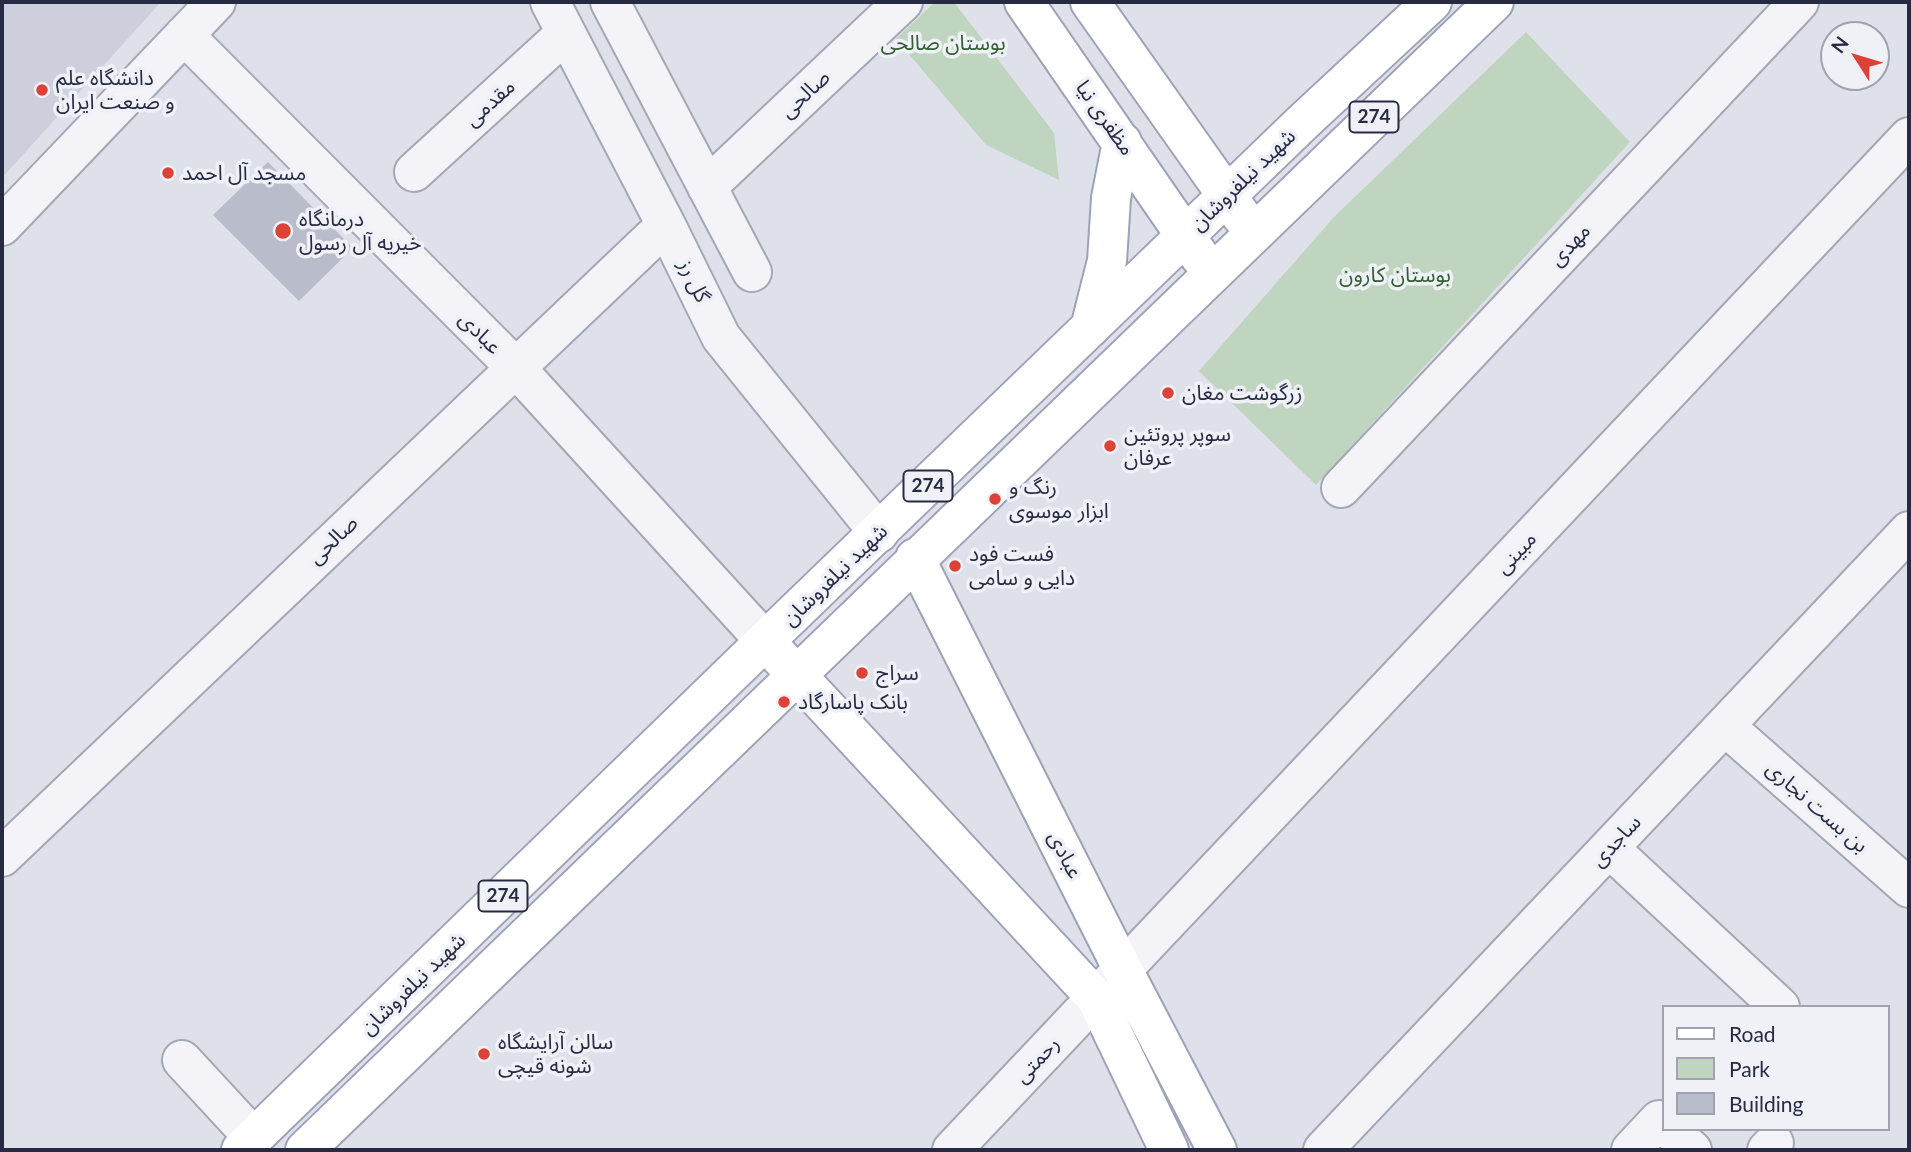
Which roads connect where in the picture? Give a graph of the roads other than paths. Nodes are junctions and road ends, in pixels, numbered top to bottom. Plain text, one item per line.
1 (216, 2) edge
2 (903, 2) edge
3 (1090, 2) edge
4 (1394, 2) edge
5 (1432, 2) edge
6 (1494, 2) edge
7 (1799, 2) edge
8 (1040, 5) edge
9 (623, 9) edge
10 (558, 18) edge
11 (184, 35) junction
12 (1302, 123) junction
13 (1909, 137) edge
14 (1122, 142) junction
15 (414, 172) dead end
16 (707, 187) junction
17 (1226, 197) junction
18 (666, 225) junction
19 (2, 226) edge
20 (1254, 232) junction
21 (1186, 234) junction
22 (752, 272) dead end
23 (1212, 276) junction
24 (1090, 328) junction
25 (515, 367) junction
26 (1341, 488) dead end
27 (1909, 531) edge
28 (879, 533) junction
29 (915, 558) junction
30 (765, 641) junction
31 (797, 674) junction
32 (1724, 726) junction
33 (1609, 848) junction
34 (2, 857) edge
35 (1909, 888) edge
36 (1122, 968) junction
37 (1096, 998) junction
38 (1778, 1005) edge
39 (182, 1060) dead end
40 (1662, 1127) edge
41 (1671, 1131) edge
42 (248, 1144) edge
43 (305, 1150) edge
44 (952, 1150) edge
45 (1169, 1150) edge
46 (1217, 1150) edge
47 (1323, 1150) edge
48 (1631, 1150) edge
49 (1692, 1150) edge

1 - 11 street
2 - 16 street, صالحی
3 - 17 main road
4 - 12 main road
5 - 12 main road, شهید نیلفروشان / 274
6 - 20 main road, شهید نیلفروشان / 274
7 - 26 street, مهدی
8 - 14 main road, مظفری نیا
9 - 16 street
10 - 15 street, مقدمی
10 - 18 street, گل رز
11 - 19 street
11 - 25 street, عبادی
12 - 17 main road, شهید نیلفروشان / 274
13 - 36 street, مبینی
14 - 21 main road, مظفری نیا
14 - 24 main road
16 - 22 street
17 - 20 main road
17 - 21 main road, شهید نیلفروشان / 274
18 - 25 street, صالحی
18 - 28 street, گل رز
20 - 23 main road, شهید نیلفروشان / 274
21 - 23 main road, مظفری نیا
21 - 24 main road, شهید نیلفروشان / 274
23 - 29 main road, شهید نیلفروشان / 274
24 - 28 main road, شهید نیلفروشان / 274
25 - 30 street, عبادی
25 - 34 street, صالحی
27 - 32 street, ساجدی
28 - 30 main road, شهید نیلفروشان / 274
29 - 31 main road, شهید نیلفروشان / 274
29 - 36 main road, عبادی
30 - 31 main road
30 - 42 main road, شهید نیلفروشان / 274
31 - 37 main road
31 - 43 main road, شهید نیلفروشان / 274
32 - 33 street, ساجدی
32 - 35 street, بن بست نجاری
33 - 38 street
33 - 47 street, ساجدی
36 - 37 street, رحمتی
36 - 46 main road, عبادی
37 - 44 street, رحمتی
37 - 45 main road
39 - 42 street
40 - 48 street
41 - 49 street

